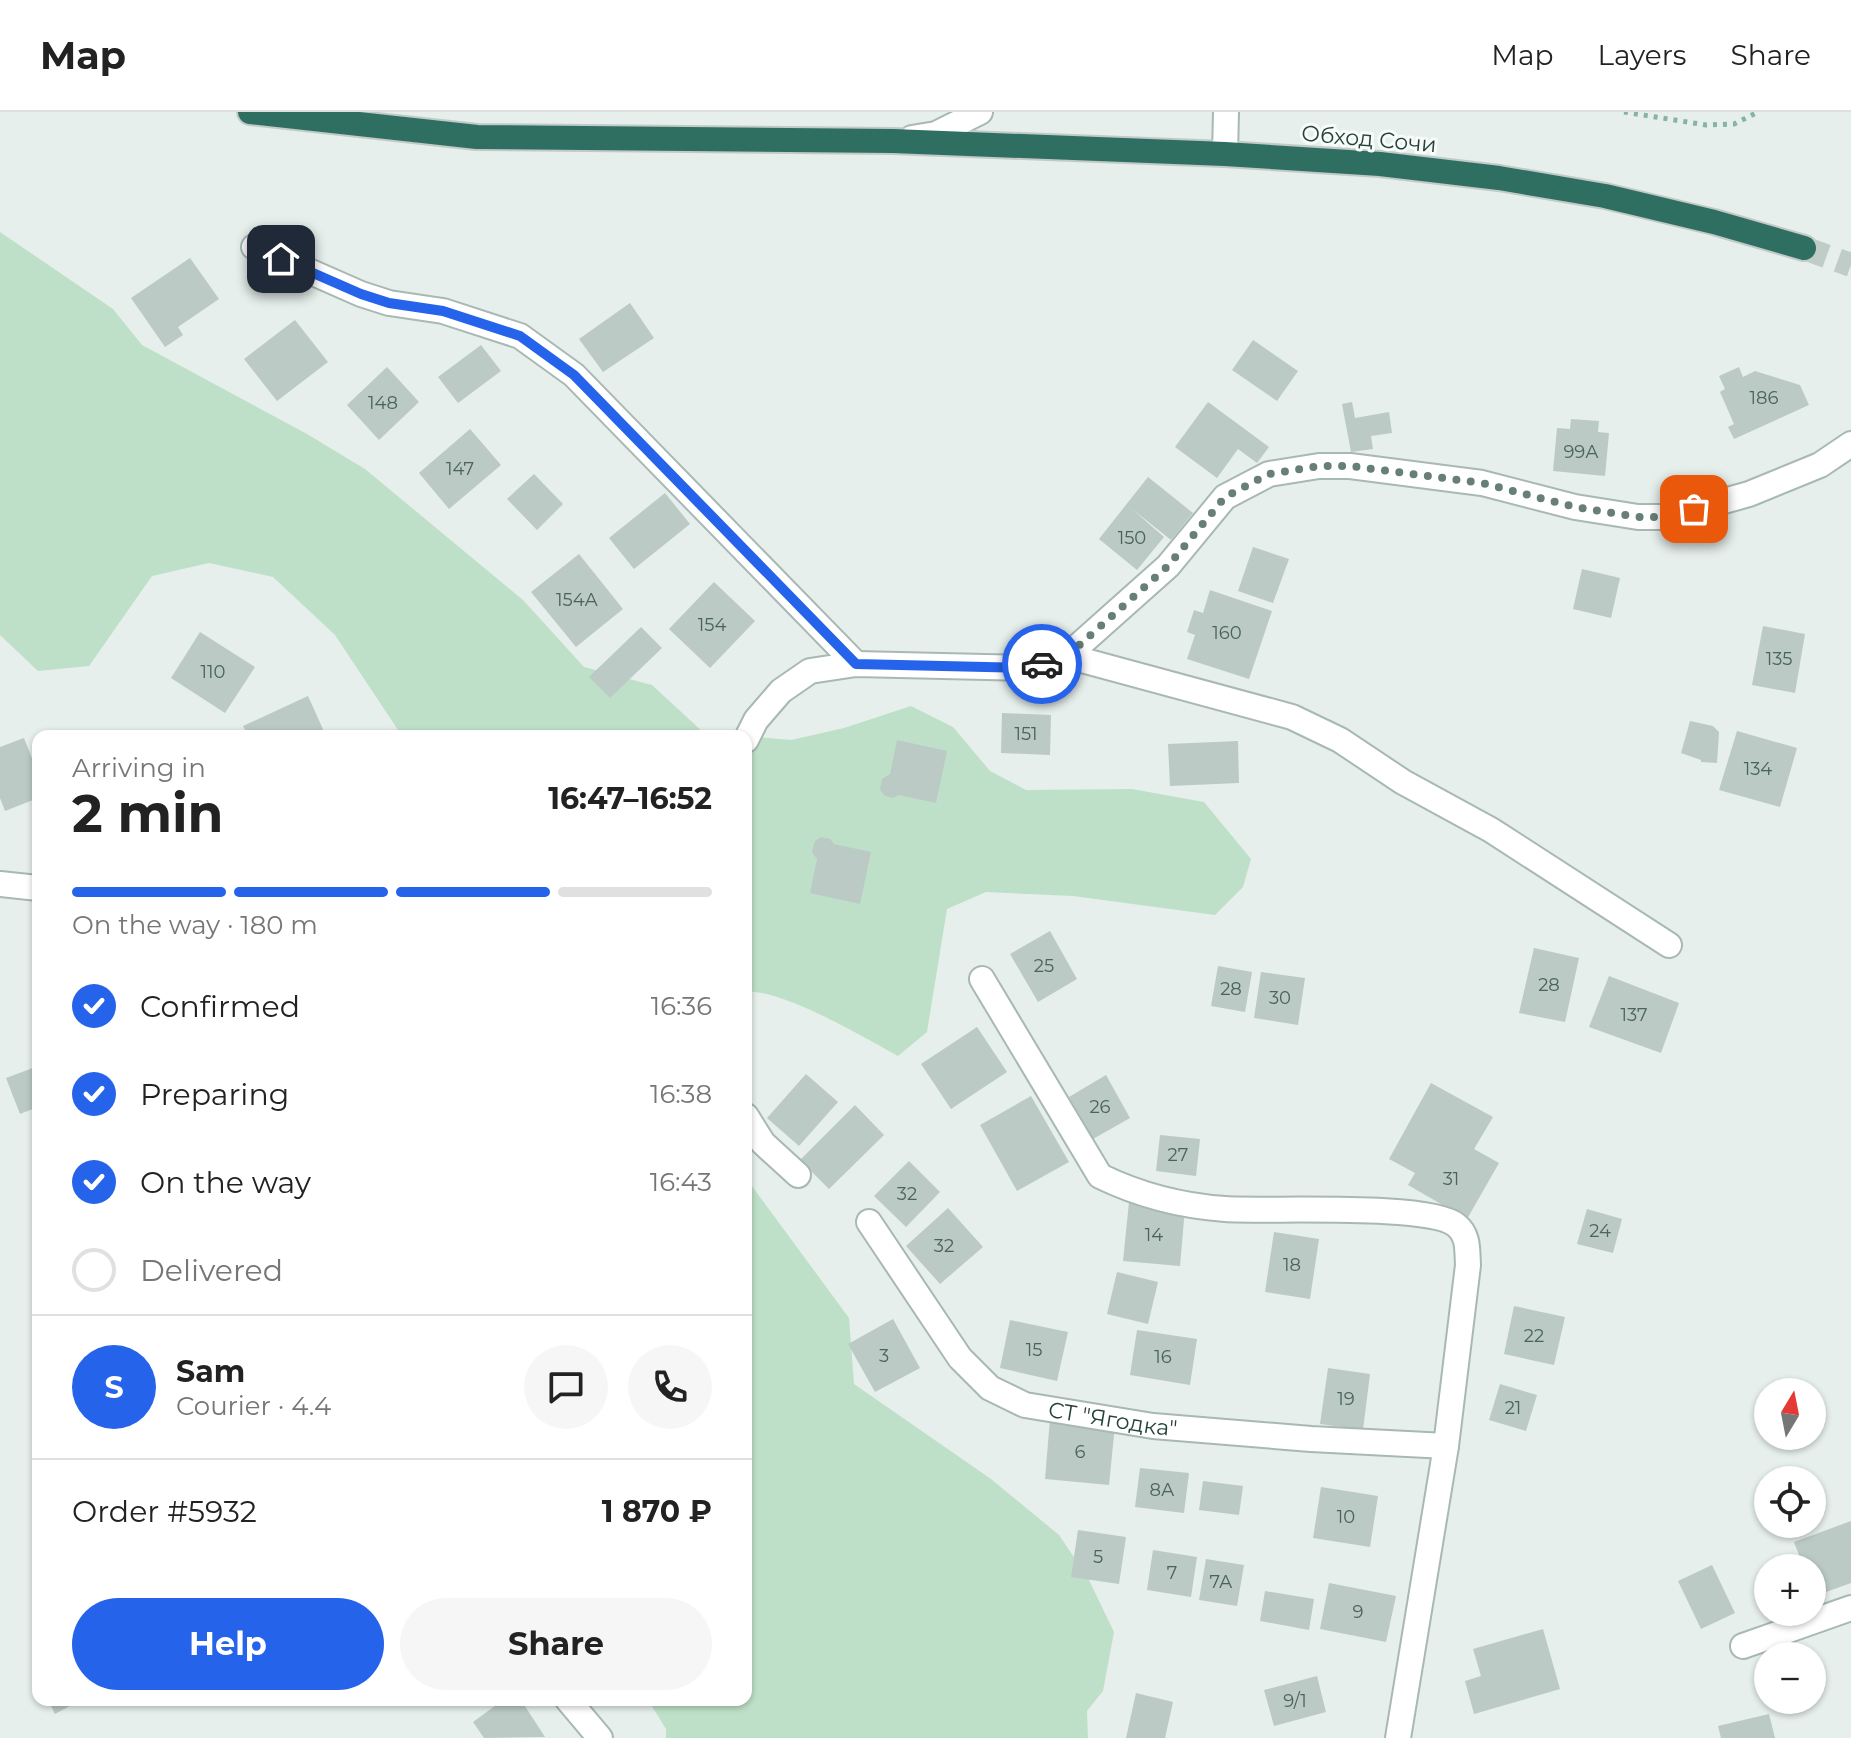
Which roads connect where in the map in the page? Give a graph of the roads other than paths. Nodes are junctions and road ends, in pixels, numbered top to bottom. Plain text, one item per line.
1 (250, 112) edge
2 (980, 112) edge
3 (1226, 112) edge
4 (893, 141) junction
5 (1225, 154) junction
6 (254, 247) dead end
7 (1804, 248) tunnel mouth
8 (1851, 444) edge
9 (1067, 656) junction
10 (856, 664) junction
11 (751, 730) edge
12 (0, 884) edge
13 (32, 887) edge
14 (1669, 945) dead end
15 (982, 979) dead end
16 (752, 1126) edge
17 (798, 1175) dead end
18 (869, 1222) dead end
19 (1446, 1446) junction
20 (1851, 1608) edge
21 (1743, 1646) dead end
22 (573, 1706) edge
23 (600, 1738) edge
24 (1398, 1738) edge

1 - 4 highway, Обход Сочи
2 - 4 street
3 - 5 street
4 - 5 highway, Обход Сочи
5 - 7 highway, Обход Сочи
6 - 10 street
8 - 9 street
9 - 10 street
9 - 14 street
10 - 11 street
12 - 13 street
15 - 19 street
16 - 17 street
18 - 19 street, СТ "Ягодка"
19 - 24 street
20 - 21 street
22 - 23 street

